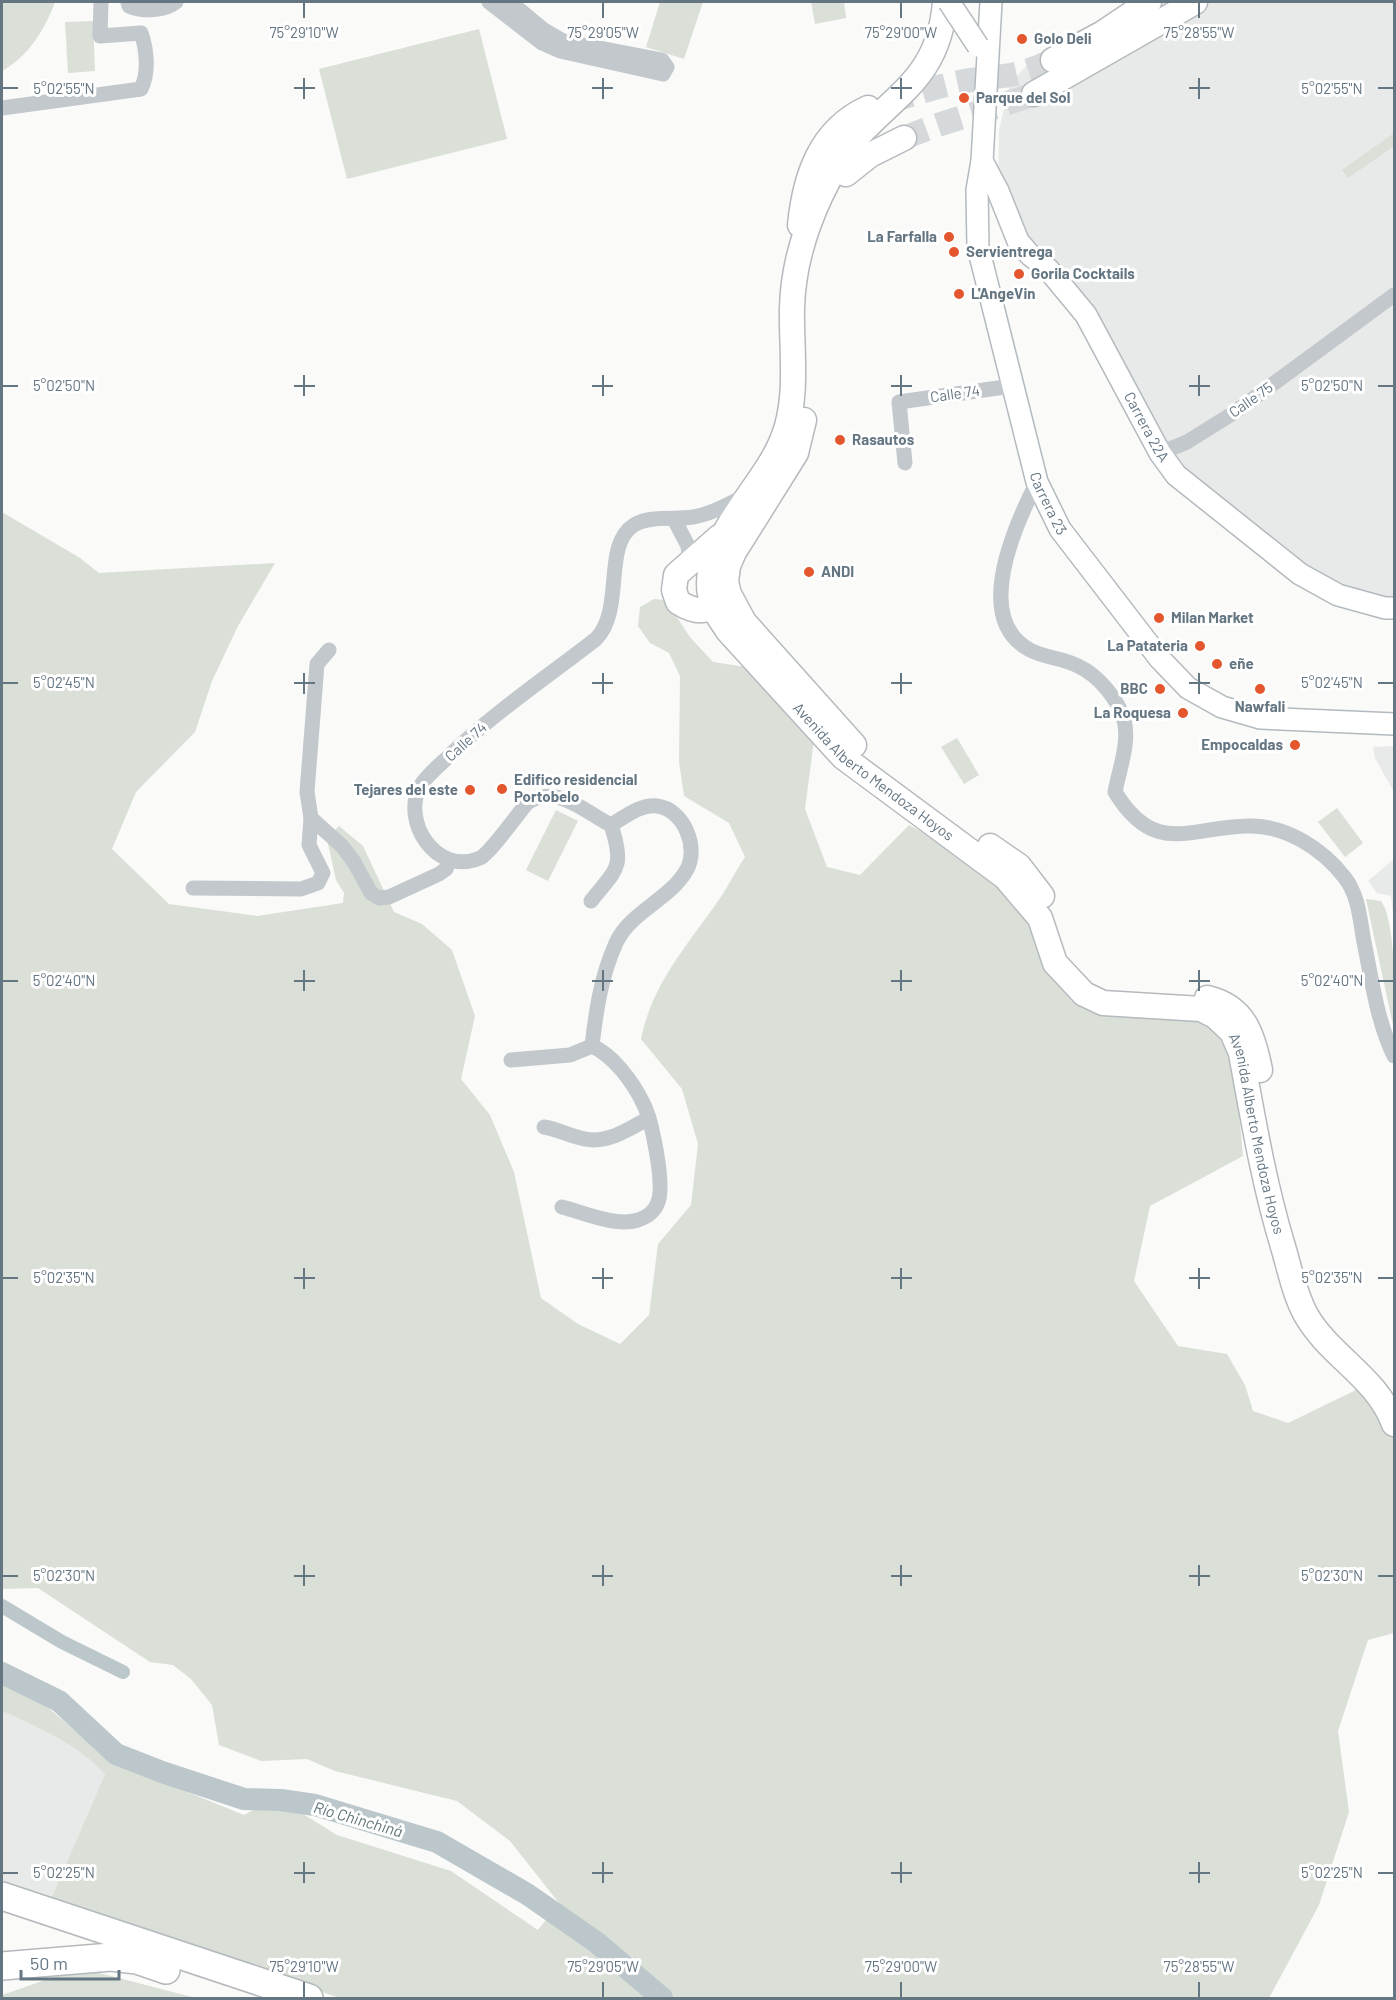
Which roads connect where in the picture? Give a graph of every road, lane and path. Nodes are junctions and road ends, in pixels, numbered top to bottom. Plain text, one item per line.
1 (101, 2) edge
2 (128, 2) edge
3 (177, 2) edge
4 (489, 2) edge
5 (510, 2) edge
6 (947, 2) edge
7 (956, 2) edge
8 (991, 2) edge
9 (1149, 2) edge
10 (1195, 2) edge
11 (1053, 60) tunnel mouth
12 (986, 66) junction
13 (1034, 94) tunnel mouth
14 (2, 108) edge
15 (868, 108) tunnel mouth
16 (904, 138) tunnel mouth
17 (982, 161) junction
18 (846, 174) junction
19 (797, 254) junction
20 (1395, 295) edge
21 (1012, 386) junction
22 (1160, 453) junction
23 (905, 463) dead end
24 (1037, 482) junction
25 (753, 492) junction
26 (674, 519) junction
27 (727, 530) junction
28 (690, 562) junction
29 (721, 601) junction
30 (1395, 608) edge
31 (329, 650) dead end
32 (1395, 724) edge
33 (311, 818) junction
34 (611, 825) junction
35 (449, 862) junction
36 (193, 888) dead end
37 (591, 901) dead end
38 (592, 1046) junction
39 (1395, 1056) edge
40 (511, 1060) dead end
41 (649, 1118) junction
42 (544, 1126) dead end
43 (562, 1207) dead end
44 (1395, 1388) edge
45 (1395, 1424) edge
46 (2, 1896) edge
47 (59, 1961) junction
48 (2, 1966) edge
49 (2, 1975) edge
50 (253, 1998) edge
51 (309, 1998) edge

1 - 14 street
2 - 3 street
4 - 5 street
6 - 12 main road, Carrera 23, bridge
6 - 19 main road, Avenida Alberto Mendoza Hoyos
7 - 18 main road, Avenida Alberto Mendoza Hoyos
8 - 12 main road, Carrera 23
9 - 11 main road
10 - 13 main road
12 - 17 main road, Carrera 23
15 - 19 main road
16 - 18 main road
17 - 21 main road, Carrera 23
17 - 22 main road, Carrera 22A
18 - 29 main road, Avenida Alberto Mendoza Hoyos
19 - 25 main road, Avenida Alberto Mendoza Hoyos
20 - 22 street, Calle 75
21 - 23 street, Calle 74
21 - 24 main road, Carrera 23
22 - 30 main road, Carrera 22A
24 - 32 main road, Carrera 23
24 - 39 street
25 - 26 street, Calle 74
25 - 27 main road, Avenida Alberto Mendoza Hoyos
26 - 28 street
26 - 35 street, Calle 74
27 - 28 main road
27 - 29 main road, Avenida Alberto Mendoza Hoyos
28 - 29 main road
29 - 44 main road, Avenida Alberto Mendoza Hoyos
29 - 45 main road, Avenida Alberto Mendoza Hoyos
31 - 33 street
33 - 35 street
33 - 36 street
34 - 35 street
34 - 37 street
34 - 38 street
38 - 40 street
38 - 41 street
41 - 42 street
41 - 43 street
46 - 51 highway
47 - 48 highway
47 - 49 street
47 - 50 highway

